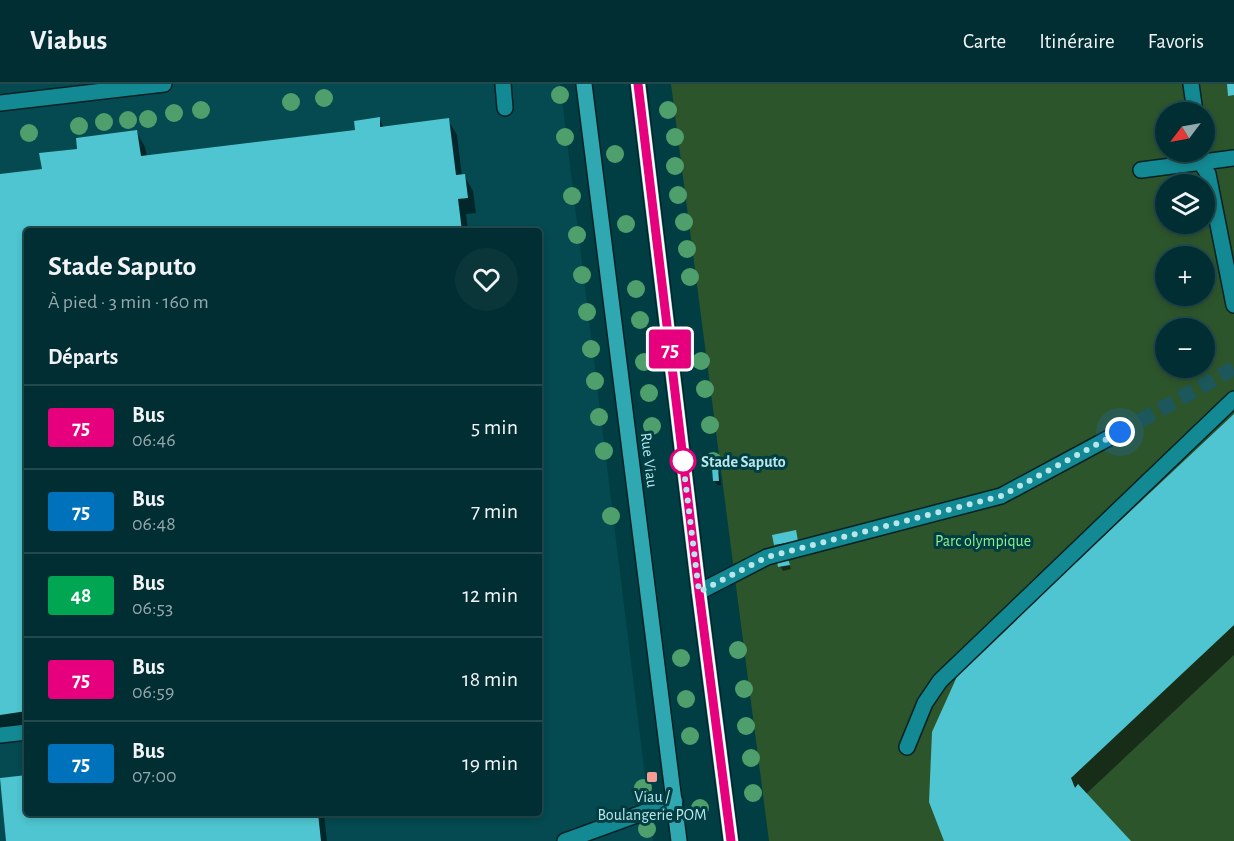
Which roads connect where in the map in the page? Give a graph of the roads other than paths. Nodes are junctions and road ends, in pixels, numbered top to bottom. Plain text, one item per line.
1 (164, 84) edge
2 (503, 84) edge
3 (584, 84) edge
4 (638, 84) edge
5 (1191, 84) edge
6 (1194, 102) edge
7 (0, 103) edge
8 (505, 108) dead end
9 (1215, 157) edge
10 (1234, 158) edge
11 (1178, 162) edge
12 (1203, 162) edge
13 (1141, 170) dead end
14 (1234, 305) edge
15 (1234, 399) edge
16 (1120, 432) tunnel mouth
17 (699, 592) junction
18 (24, 732) edge
19 (0, 735) edge
20 (907, 747) dead end
21 (675, 801) junction
22 (565, 841) edge
23 (680, 841) edge
24 (731, 841) edge

1 - 7 street
2 - 8 street
3 - 21 main road, Rue Viau
4 - 17 main road, Rue Viau
5 - 6 street
9 - 10 street
11 - 13 street
12 - 14 street
15 - 20 street
16 - 17 street
17 - 24 main road, Rue Viau
18 - 19 street
21 - 22 street
21 - 23 main road, Rue Viau

